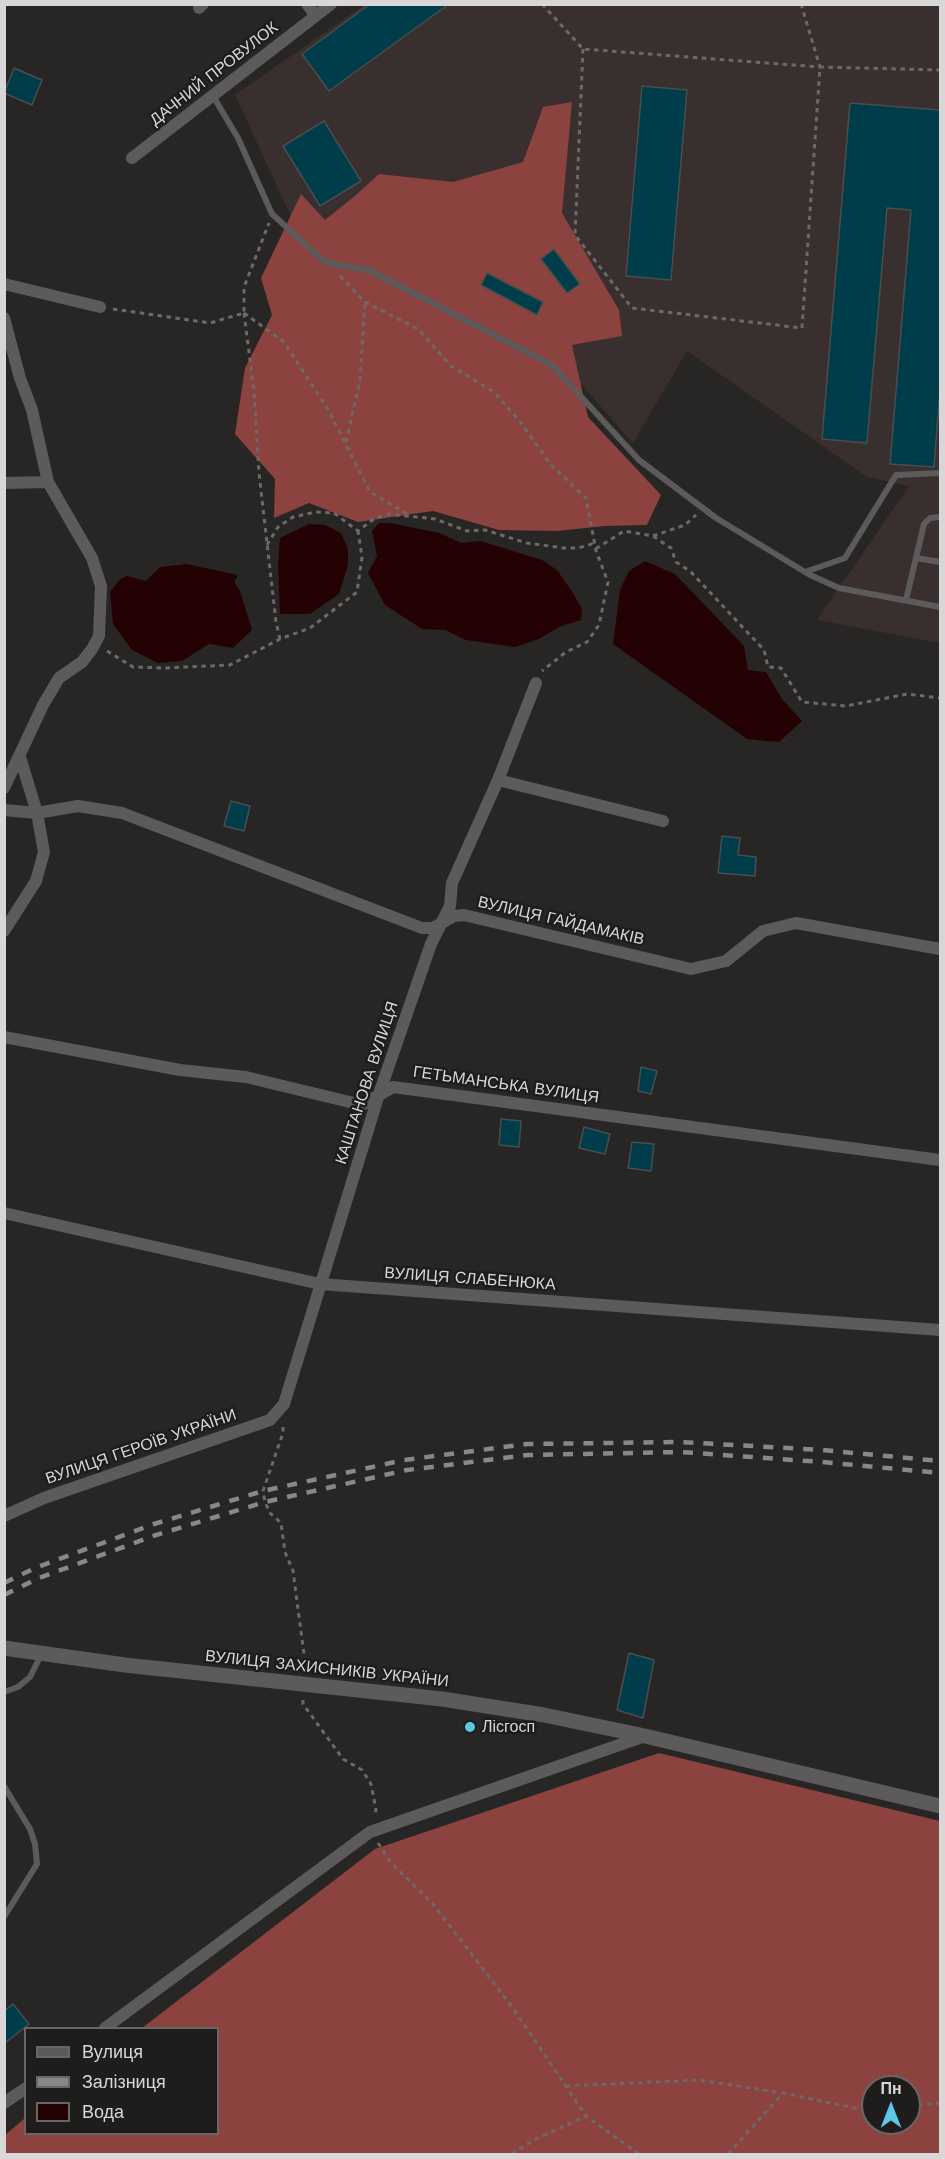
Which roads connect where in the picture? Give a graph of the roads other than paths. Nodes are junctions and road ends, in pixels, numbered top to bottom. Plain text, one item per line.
1 (307, 4) edge
2 (331, 4) edge
3 (315, 16) junction
4 (213, 95) junction
5 (132, 158) dead end
6 (4, 284) edge
7 (100, 307) road end
8 (4, 318) edge
9 (940, 473) edge
10 (48, 482) junction
11 (4, 483) edge
12 (940, 517) edge
13 (916, 558) junction
14 (940, 562) edge
15 (805, 572) junction
16 (906, 600) junction
17 (940, 607) edge
18 (536, 683) road end
19 (20, 757) junction
20 (498, 780) junction
21 (4, 788) edge
22 (4, 810) edge
23 (37, 813) junction
24 (663, 821) dead end
25 (444, 921) junction
26 (4, 931) edge
27 (940, 949) edge
28 (4, 1037) edge
29 (379, 1094) junction
30 (940, 1160) edge
31 (4, 1213) edge
32 (320, 1284) junction
33 (940, 1330) edge
34 (284, 1404) joint
35 (4, 1516) edge
36 (4, 1648) edge
37 (41, 1654) junction
38 (4, 1692) edge
39 (645, 1736) junction
40 (4, 1786) edge
41 (940, 1806) edge
42 (4, 1917) edge
43 (106, 2027) edge
44 (24, 2089) edge
45 (4, 2103) edge

1 - 3 street
2 - 3 street, ДАЧНИЙ ПРОВУЛОК
3 - 4 street, ДАЧНИЙ ПРОВУЛОК
4 - 5 street, ДАЧНИЙ ПРОВУЛОК
4 - 15 lane
6 - 7 street
8 - 10 street
9 - 15 lane
10 - 11 street
10 - 19 street
12 - 13 lane
13 - 14 lane
13 - 16 lane
15 - 16 lane
16 - 17 lane
18 - 20 street, КАШТАНОВА ВУЛИЦЯ
19 - 21 street
19 - 23 street
20 - 24 street
20 - 25 street, КАШТАНОВА ВУЛИЦЯ
22 - 23 street, ВУЛИЦЯ ГАЙДАМАКІВ
23 - 25 street, ВУЛИЦЯ ГАЙДАМАКІВ
23 - 26 street
25 - 27 street, ВУЛИЦЯ ГАЙДАМАКІВ
25 - 29 street, КАШТАНОВА ВУЛИЦЯ
28 - 29 street, ГЕТЬМАНСЬКА ВУЛИЦЯ
29 - 30 street, ГЕТЬМАНСЬКА ВУЛИЦЯ
29 - 32 street, КАШТАНОВА ВУЛИЦЯ
31 - 32 street, ВУЛИЦЯ СЛАБЕНЮКА
32 - 33 street, ВУЛИЦЯ СЛАБЕНЮКА
32 - 34 street, КАШТАНОВА ВУЛИЦЯ
34 - 35 street, ВУЛИЦЯ ГЕРОЇВ УКРАЇНИ
36 - 37 street, ВУЛИЦЯ ЗАХИСНИКІВ УКРАЇНИ
37 - 38 lane
37 - 39 street, ВУЛИЦЯ ЗАХИСНИКІВ УКРАЇНИ
39 - 41 street, ВУЛИЦЯ ЗАХИСНИКІВ УКРАЇНИ
39 - 43 street
40 - 42 lane
44 - 45 street

